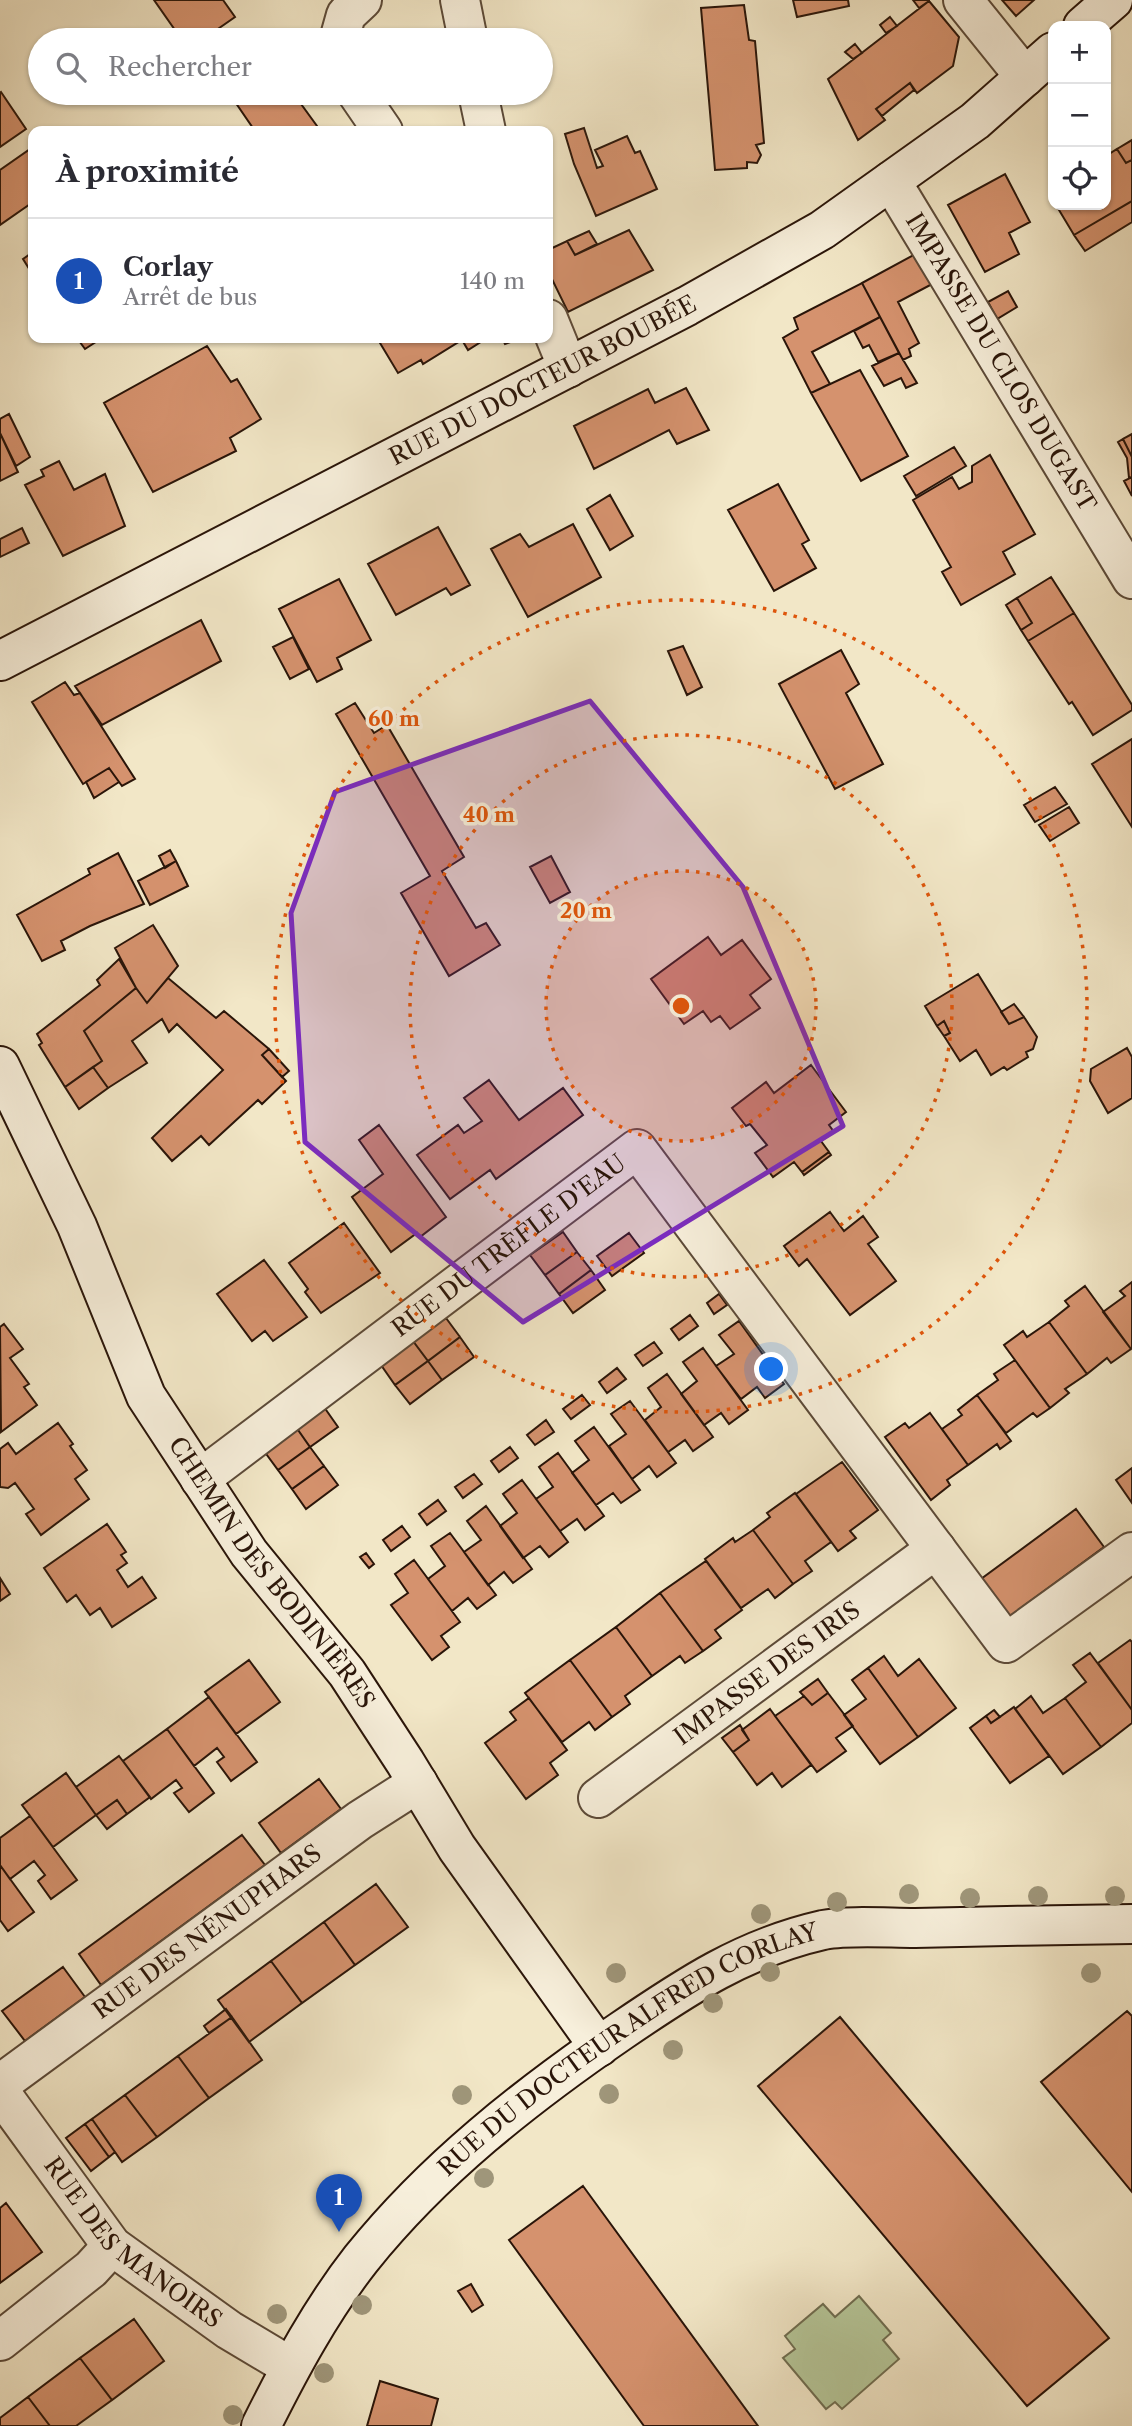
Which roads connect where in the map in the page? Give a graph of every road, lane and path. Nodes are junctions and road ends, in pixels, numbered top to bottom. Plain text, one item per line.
1 (362, 0) edge
2 (460, 0) edge
3 (963, 0) edge
4 (1113, 0) edge
5 (1089, 21) edge
6 (342, 28) edge
7 (466, 28) edge
8 (1048, 56) edge
9 (1025, 77) junction
10 (365, 105) edge
11 (481, 105) edge
12 (380, 126) edge
13 (485, 126) edge
14 (891, 181) junction
15 (553, 331) edge
16 (568, 368) junction
17 (1132, 579) edge
18 (0, 661) edge
19 (0, 1066) edge
20 (200, 1479) junction
21 (936, 1549) junction
22 (1132, 1552) edge
23 (418, 1783) junction
24 (598, 1798) dead end
25 (1132, 1924) edge
26 (598, 2047) junction
27 (0, 2084) edge
28 (0, 2092) edge
29 (112, 2246) junction
30 (0, 2341) edge
31 (291, 2367) junction
32 (261, 2426) edge

1 - 6 street
2 - 7 street
3 - 9 street
4 - 5 street
8 - 9 street, RUE DU DOCTEUR BOUBÉE
9 - 14 street, RUE DU DOCTEUR BOUBÉE
10 - 12 street
11 - 13 street
14 - 16 street, RUE DU DOCTEUR BOUBÉE
14 - 17 street, IMPASSE DU CLOS DUGAST
15 - 16 street
16 - 18 street, RUE DU DOCTEUR BOUBÉE
19 - 20 street, CHEMIN DES BODINIÈRES
20 - 21 street, RUE DU TRÈFLE D'EAU
20 - 23 street, CHEMIN DES BODINIÈRES
21 - 22 street, RUE DU TRÈFLE D'EAU
21 - 24 street, IMPASSE DES IRIS
23 - 26 street, CHEMIN DES BODINIÈRES
23 - 27 street, RUE DES NÉNUPHARS
25 - 26 street, RUE DU DOCTEUR ALFRED CORLAY
26 - 31 street, RUE DU DOCTEUR ALFRED CORLAY
28 - 29 street, RUE DES MANOIRS
29 - 30 street
29 - 31 street, RUE DES MANOIRS
31 - 32 street, RUE DU DOCTEUR ALFRED CORLAY

